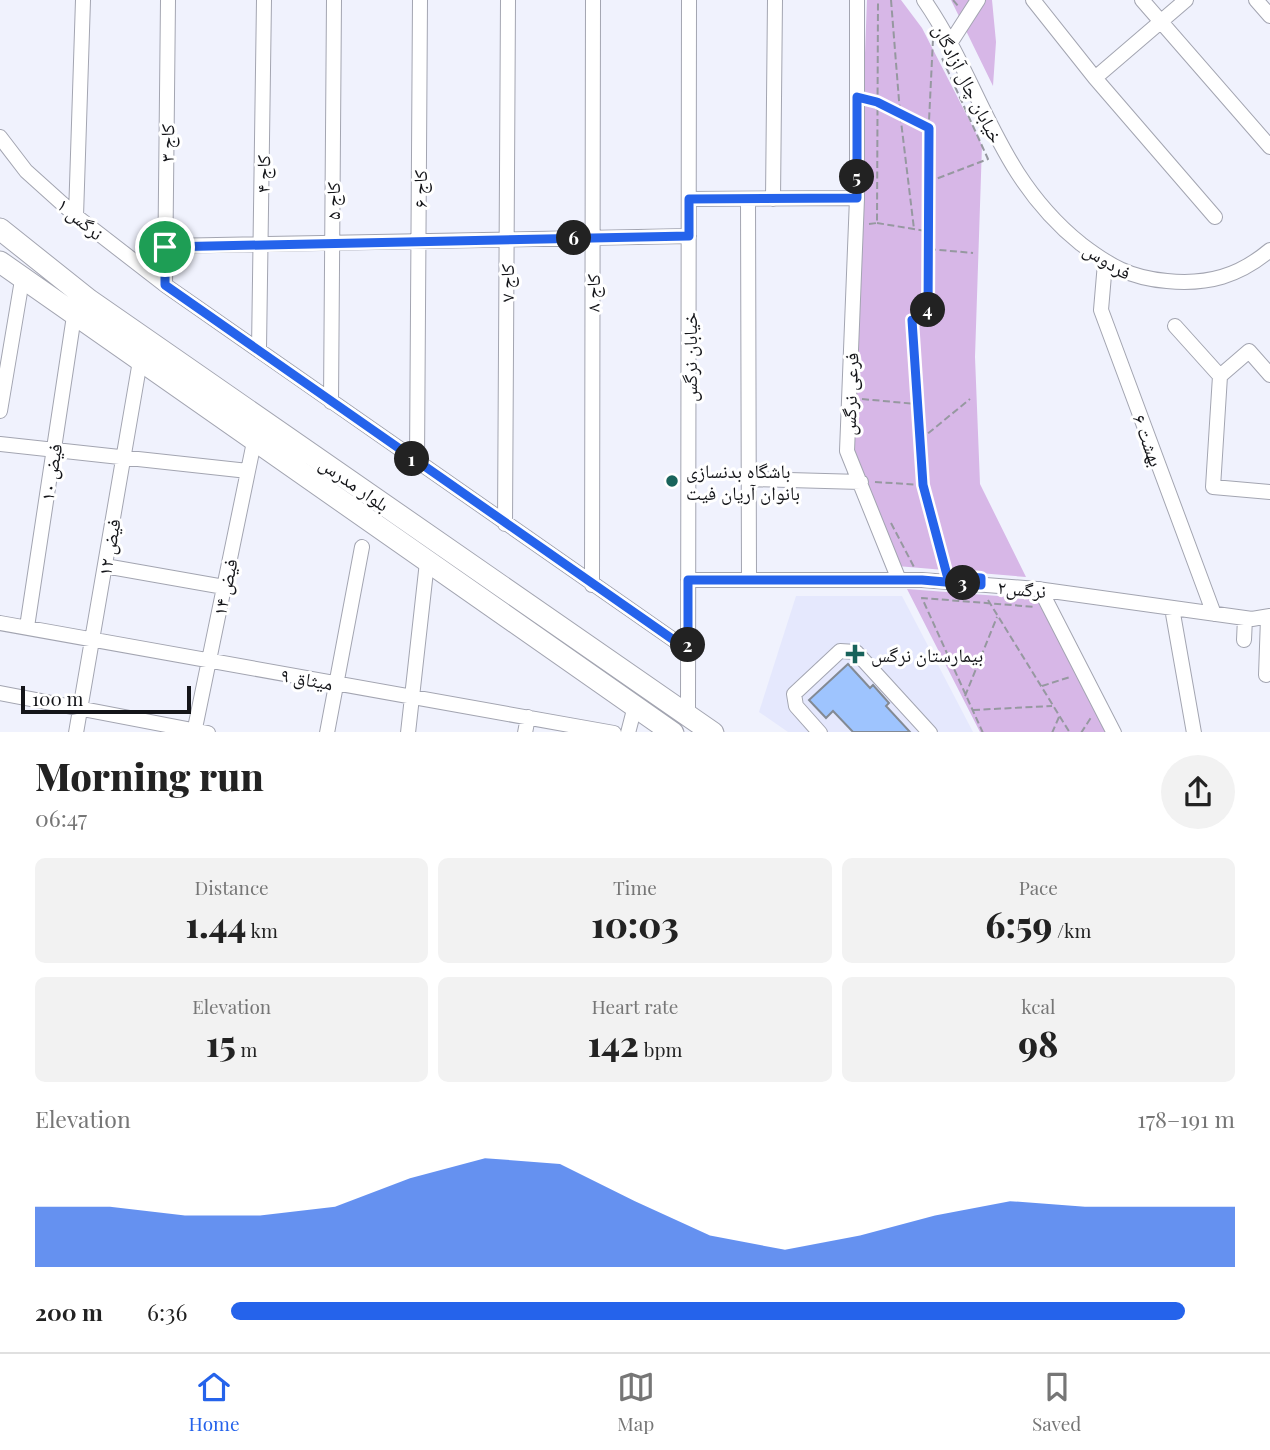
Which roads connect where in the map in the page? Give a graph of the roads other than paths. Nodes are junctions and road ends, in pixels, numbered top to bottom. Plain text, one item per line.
1 (83, 0) edge
2 (168, 0) edge
3 (264, 0) edge
4 (334, 0) edge
5 (420, 0) edge
6 (508, 0) edge
7 (593, 0) edge
8 (689, 0) edge
9 (775, 0) edge
10 (858, 0) edge
11 (924, 0) edge
12 (978, 0) edge
13 (1033, 0) edge
14 (1143, 0) edge
15 (1186, 0) edge
16 (1256, 0) edge
17 (1270, 16) edge
18 (1161, 22) junction
19 (949, 45) junction
20 (1095, 78) junction
21 (0, 137) edge
22 (1270, 146) edge
23 (1013, 168) joint
24 (857, 198) junction
25 (689, 199) junction
26 (748, 199) junction
27 (774, 199) junction
28 (76, 216) junction
29 (1215, 217) dead end
30 (0, 229) edge
31 (689, 236) junction
32 (593, 238) junction
33 (506, 239) junction
34 (418, 241) junction
35 (332, 243) junction
36 (261, 244) junction
37 (165, 247) junction
38 (1270, 250) edge
39 (0, 262) edge
40 (1105, 263) junction
41 (22, 280) junction
42 (165, 285) junction
43 (74, 316) junction
44 (1175, 326) dead end
45 (259, 349) junction
46 (140, 362) junction
47 (1270, 375) edge
48 (1220, 376) junction
49 (331, 402) junction
50 (0, 411) edge
51 (254, 442) junction
52 (0, 444) edge
53 (54, 450) junction
54 (123, 457) junction
55 (417, 463) junction
56 (248, 471) junction
57 (748, 479) junction
58 (860, 482) junction
59 (1270, 492) edge
60 (505, 524) junction
61 (362, 547) dead end
62 (427, 562) junction
63 (104, 566) junction
64 (688, 580) junction
65 (749, 580) junction
66 (899, 580) junction
67 (592, 585) junction
68 (224, 587) junction
69 (1040, 589) junction
70 (1172, 608) junction
71 (1214, 614) junction
72 (1269, 617) edge
73 (1245, 618) junction
74 (0, 623) edge
75 (27, 627) junction
76 (92, 639) junction
77 (1244, 640) dead end
78 (688, 650) junction
79 (209, 660) junction
80 (1266, 675) dead end
81 (337, 683) junction
82 (0, 693) edge
83 (412, 696) junction
84 (635, 706) junction
85 (80, 708) junction
86 (688, 714) junction
87 (528, 717) junction
88 (76, 732) edge
89 (199, 732) edge
90 (327, 732) edge
91 (408, 732) edge
92 (525, 732) edge
93 (609, 732) edge
94 (628, 732) edge
95 (672, 732) edge
96 (712, 732) edge
97 (819, 732) edge
98 (929, 732) edge
99 (1114, 732) edge
100 (1194, 732) edge

1 - 28 street
2 - 37 street, کاج ۳
3 - 36 street, کاج ۴
4 - 35 street, کاج ۵
5 - 34 street, کاج ۶
6 - 33 street, کاج ۷
7 - 32 street, کاج ۸
8 - 25 street, خیابان نرگس
9 - 27 street
10 - 24 street, فرعی نرگس
11 - 19 street, خیابان چال آزادگان
12 - 19 street
13 - 20 street
14 - 18 street
15 - 18 street
16 - 17 street
18 - 20 street
18 - 22 street
19 - 23 street, خیابان چال آزادگان
20 - 29 street
21 - 28 street, نرگس ۱
23 - 40 street, فردوس
24 - 27 street
24 - 58 street, فرعی نرگس
25 - 26 street
25 - 31 street, خیابان نرگس
26 - 27 street
26 - 57 street
28 - 42 street, نرگس ۱
30 - 86 highway, بلوار مدرس
31 - 32 street
31 - 64 street, خیابان نرگس
32 - 33 street
32 - 67 street, کاج ۸
33 - 34 street
33 - 60 street, کاج ۷
34 - 35 street
34 - 55 street, کاج ۶
35 - 36 street
35 - 49 street, کاج ۵
36 - 37 street
36 - 45 street, کاج ۴
37 - 42 street, کاج ۳
38 - 40 street, فردوس
39 - 41 highway, بلوار مدرس
40 - 71 street, بهشت ۶
41 - 43 highway, بلوار مدرس
41 - 50 street
42 - 45 street, نرگس ۱
43 - 46 highway, بلوار مدرس
43 - 53 street, فیض ۱۰
44 - 48 street
45 - 49 street, نرگس ۱
46 - 51 highway, بلوار مدرس
46 - 54 street, فیض ۱۲
47 - 48 street
48 - 59 street
49 - 55 street, نرگس ۱
51 - 56 street, فیض ۱۴
51 - 62 highway, بلوار مدرس
52 - 53 street
53 - 54 street
53 - 75 street, فیض ۱۰
54 - 56 street
54 - 63 street, فیض ۱۲
55 - 60 street, نرگس ۱
56 - 68 street, فیض ۱۴
57 - 58 street
57 - 65 street
58 - 66 street, فرعی نرگس
60 - 67 street, نرگس ۱
61 - 81 street
62 - 83 street
62 - 84 highway, بلوار مدرس
63 - 68 street
63 - 76 street, فیض ۱۲
64 - 65 street, نرگس۲
64 - 78 street, خیابان نرگس
65 - 66 street, نرگس۲
66 - 69 street, نرگس۲
67 - 78 street, نرگس ۱
68 - 79 street, فیض ۱۴
69 - 70 street, نرگس۲
69 - 99 street
70 - 71 street, نرگس۲
70 - 100 street
71 - 73 street, نرگس۲
72 - 73 street, نرگس۲
72 - 80 street
73 - 77 street
74 - 75 street, میثاق ۹
75 - 76 street, میثاق ۹
76 - 79 street, میثاق ۹
76 - 85 street, فیض ۱۲
78 - 86 street, خیابان نرگس
79 - 81 street, میثاق ۹
79 - 89 street, فیض ۱۴
81 - 83 street, میثاق ۹
81 - 90 street
82 - 85 street
83 - 87 street, میثاق ۹
83 - 91 street
84 - 94 street
84 - 95 highway, بلوار مدرس
85 - 88 street, فیض ۱۲
85 - 89 street
86 - 96 highway, بلوار مدرس
87 - 92 street
87 - 93 street, میثاق ۹
97 - 98 street

